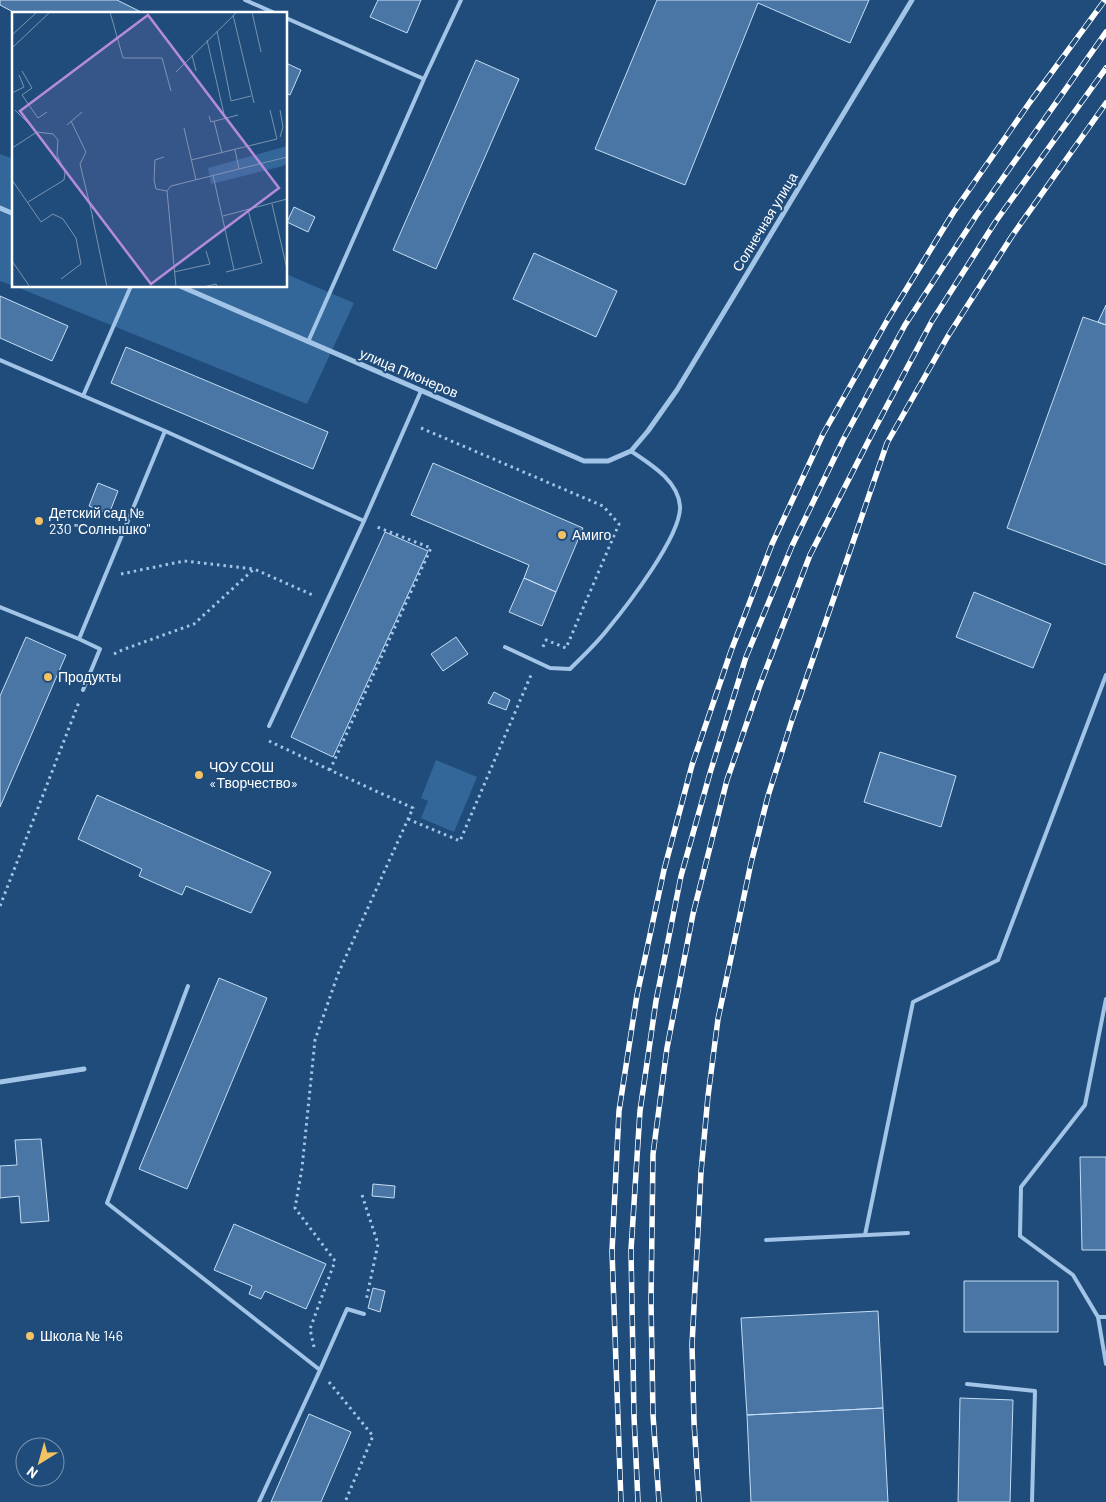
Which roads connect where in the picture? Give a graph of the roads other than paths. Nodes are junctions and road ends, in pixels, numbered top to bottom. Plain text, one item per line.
1 (245, 0) edge
2 (264, 0) edge
3 (461, 0) edge
4 (912, 0) edge
5 (262, 7) junction
6 (273, 12) edge
7 (288, 19) edge
8 (424, 79) junction
9 (0, 208) edge
10 (12, 213) edge
11 (130, 288) edge
12 (185, 288) edge
13 (308, 342) junction
14 (0, 360) edge
15 (421, 391) junction
16 (82, 396) junction
17 (165, 431) junction
18 (631, 451) junction
19 (364, 521) junction
20 (0, 607) edge
21 (79, 639) junction
22 (505, 647) dead end
23 (1106, 675) edge
24 (83, 690) road end
25 (269, 726) road end
26 (188, 986) dead end
27 (1106, 999) edge
28 (84, 1069) dead end
29 (0, 1082) edge
30 (908, 1233) dead end
31 (864, 1235) junction
32 (766, 1240) dead end
33 (364, 1314) road end
34 (1098, 1317) junction
35 (1106, 1317) edge
36 (1106, 1364) edge
37 (320, 1370) junction
38 (967, 1384) dead end
39 (259, 1502) edge
40 (1032, 1502) edge

1 - 5 lane
2 - 5 lane
3 - 8 lane
4 - 18 street, Солнечная улица
5 - 6 lane
7 - 8 lane
8 - 13 lane
9 - 10 street
11 - 16 lane
12 - 13 street, улица Пионеров
13 - 15 street, улица Пионеров
14 - 16 lane
15 - 18 street, улица Пионеров
15 - 19 lane
16 - 17 lane
17 - 19 lane
17 - 21 lane
18 - 22 lane
19 - 25 lane
20 - 21 lane
21 - 24 lane
23 - 31 lane
26 - 37 lane
27 - 34 lane
28 - 29 street
30 - 31 lane
31 - 32 lane
33 - 37 lane
34 - 35 lane
34 - 36 lane
37 - 39 lane
38 - 40 lane

